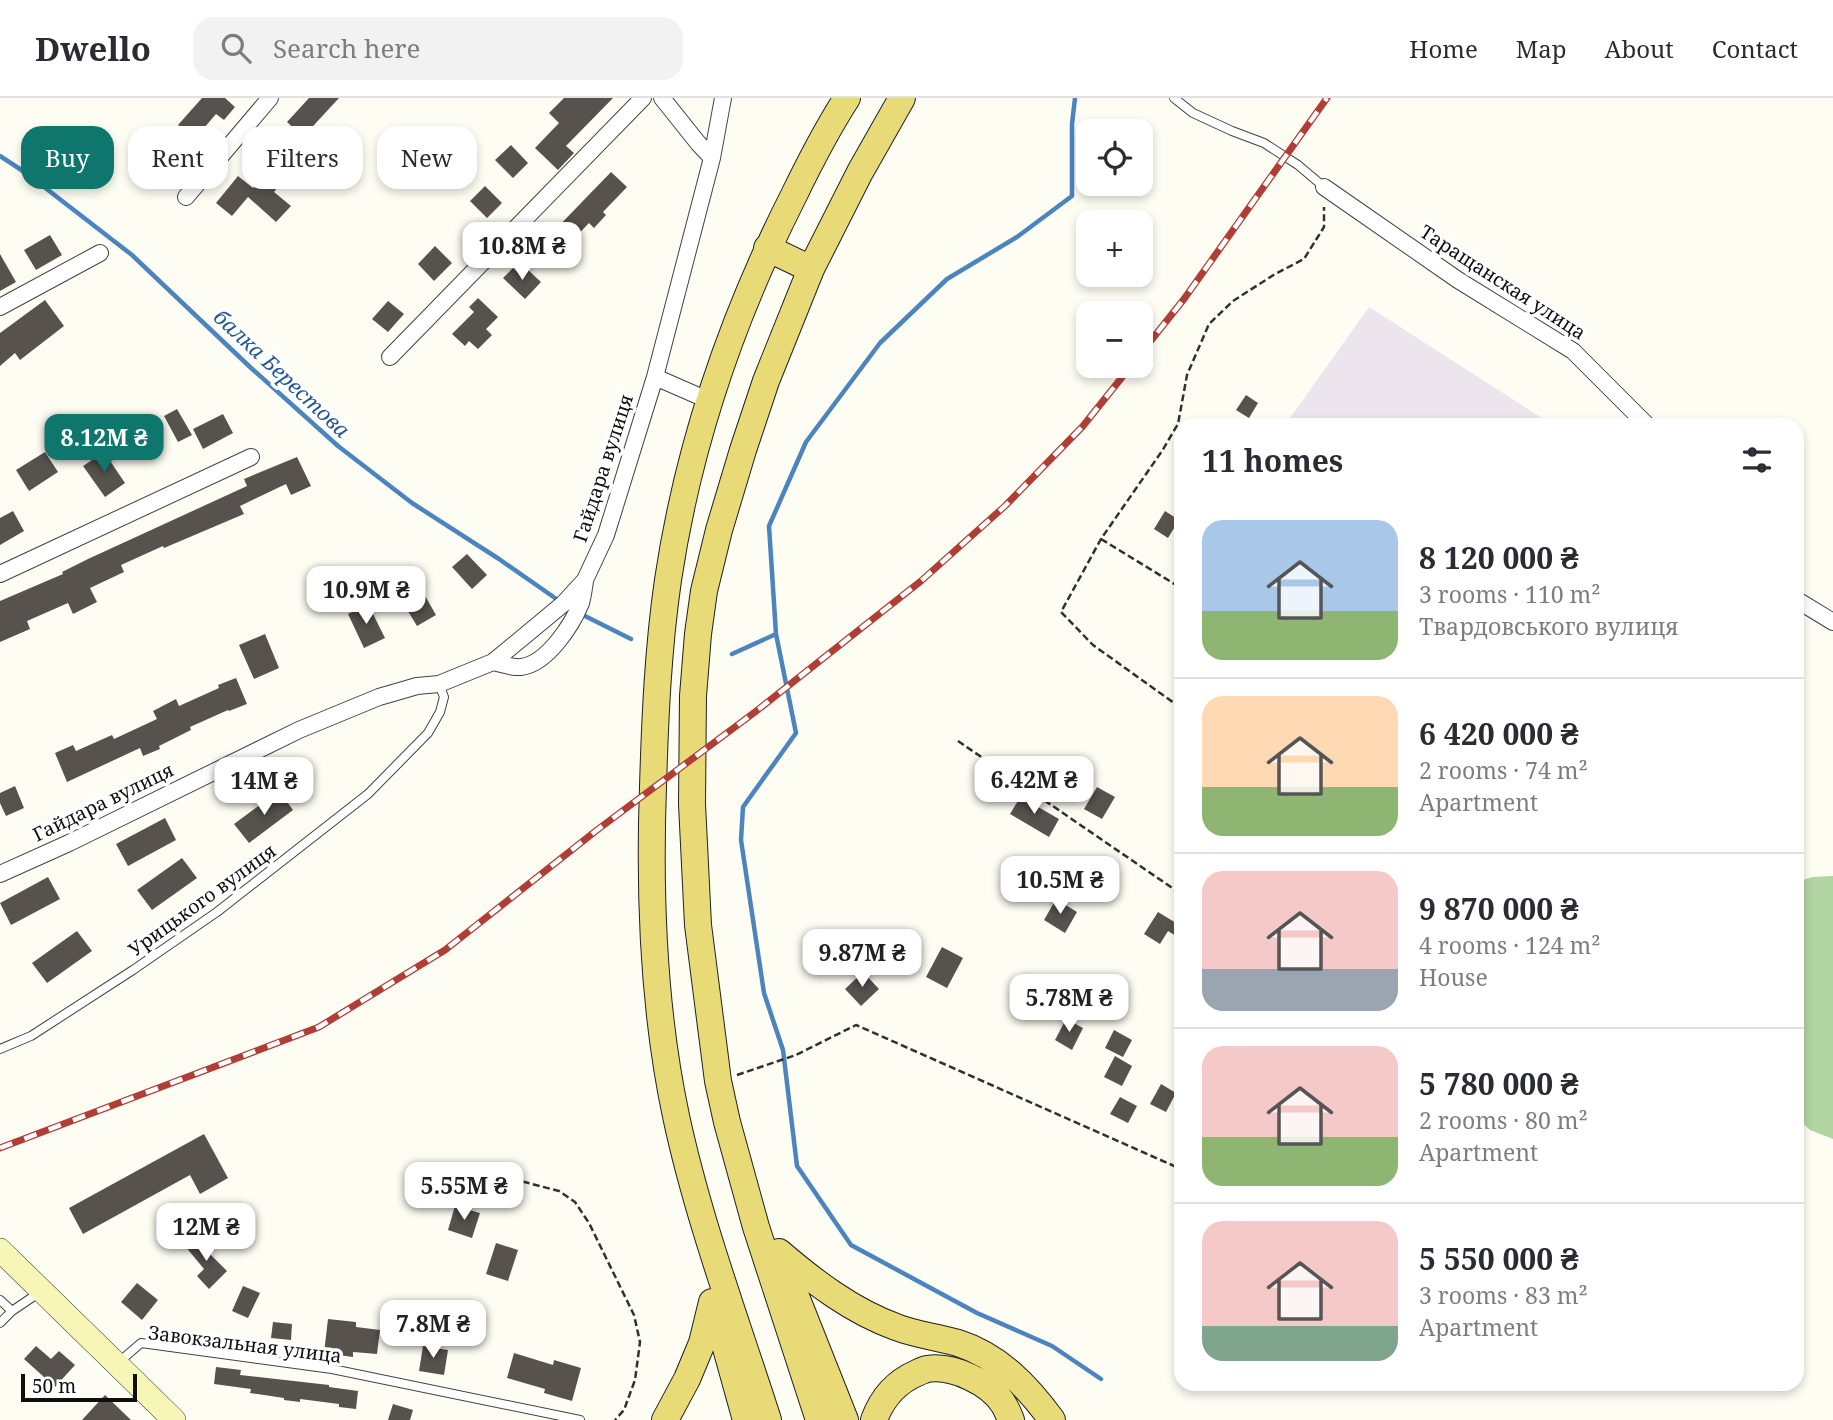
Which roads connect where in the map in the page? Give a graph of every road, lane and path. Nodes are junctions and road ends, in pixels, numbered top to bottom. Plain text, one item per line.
1 (270, 98) edge
2 (643, 98) edge
3 (662, 98) edge
4 (723, 98) edge
5 (847, 98) edge
6 (902, 98) edge
7 (1174, 98) edge
8 (712, 158) junction
9 (1324, 187) junction
10 (186, 197) dead end
11 (766, 248) junction
12 (100, 253) dead end
13 (811, 269) junction
14 (0, 307) edge
15 (390, 357) dead end
16 (655, 377) junction
17 (710, 401) junction
18 (1179, 418) edge
19 (1640, 418) edge
20 (1174, 431) edge
21 (251, 457) dead end
22 (1101, 539) junction
23 (0, 574) edge
24 (585, 580) junction
25 (1174, 584) edge
26 (1804, 604) edge
27 (1833, 622) edge
28 (493, 662) junction
29 (439, 684) junction
30 (1174, 703) edge
31 (958, 741) dead end
32 (0, 874) edge
33 (1174, 889) edge
34 (0, 1049) edge
35 (718, 1081) junction
36 (1174, 1166) edge
37 (482, 1171) dead end
38 (696, 1198) junction
39 (756, 1227) junction
40 (0, 1250) edge
41 (779, 1252) junction
42 (42, 1290) junction
43 (0, 1300) edge
44 (713, 1301) junction
45 (12, 1311) junction
46 (0, 1323) edge
47 (116, 1363) junction
48 (174, 1420) edge
49 (580, 1420) edge
50 (615, 1420) edge
51 (664, 1420) edge
52 (746, 1420) edge
53 (768, 1420) edge
54 (819, 1420) edge
55 (845, 1420) edge
56 (874, 1420) edge
57 (1011, 1420) edge
58 (1052, 1420) edge

1 - 10 street
2 - 15 street
3 - 8 street
4 - 8 street, Гайдара вулиця
5 - 11 main road
6 - 13 main road
7 - 9 lane
8 - 16 street, Гайдара вулиця
9 - 18 path
9 - 19 street, Таращанская улица
11 - 13 main road
11 - 17 main road
12 - 14 street
13 - 35 main road
16 - 17 street
16 - 24 street, Гайдара вулиця
17 - 38 main road
20 - 22 path
21 - 23 street
22 - 25 path
22 - 30 path
24 - 28 street, Гайдара вулиця
24 - 28 street
26 - 27 street
28 - 29 street, Гайдара вулиця
29 - 32 street, Гайдара вулиця
29 - 34 lane, Урицького вулиця
31 - 33 path
35 - 36 path
35 - 39 main road
37 - 50 path
38 - 44 main road
38 - 53 main road
39 - 41 main road
39 - 54 main road
40 - 42 main road
41 - 55 main road
41 - 58 main road
42 - 45 lane
42 - 47 main road
43 - 45 lane
44 - 51 main road
44 - 52 main road
45 - 46 lane
47 - 48 main road
47 - 49 lane, Завокзальная улица
56 - 57 main road

